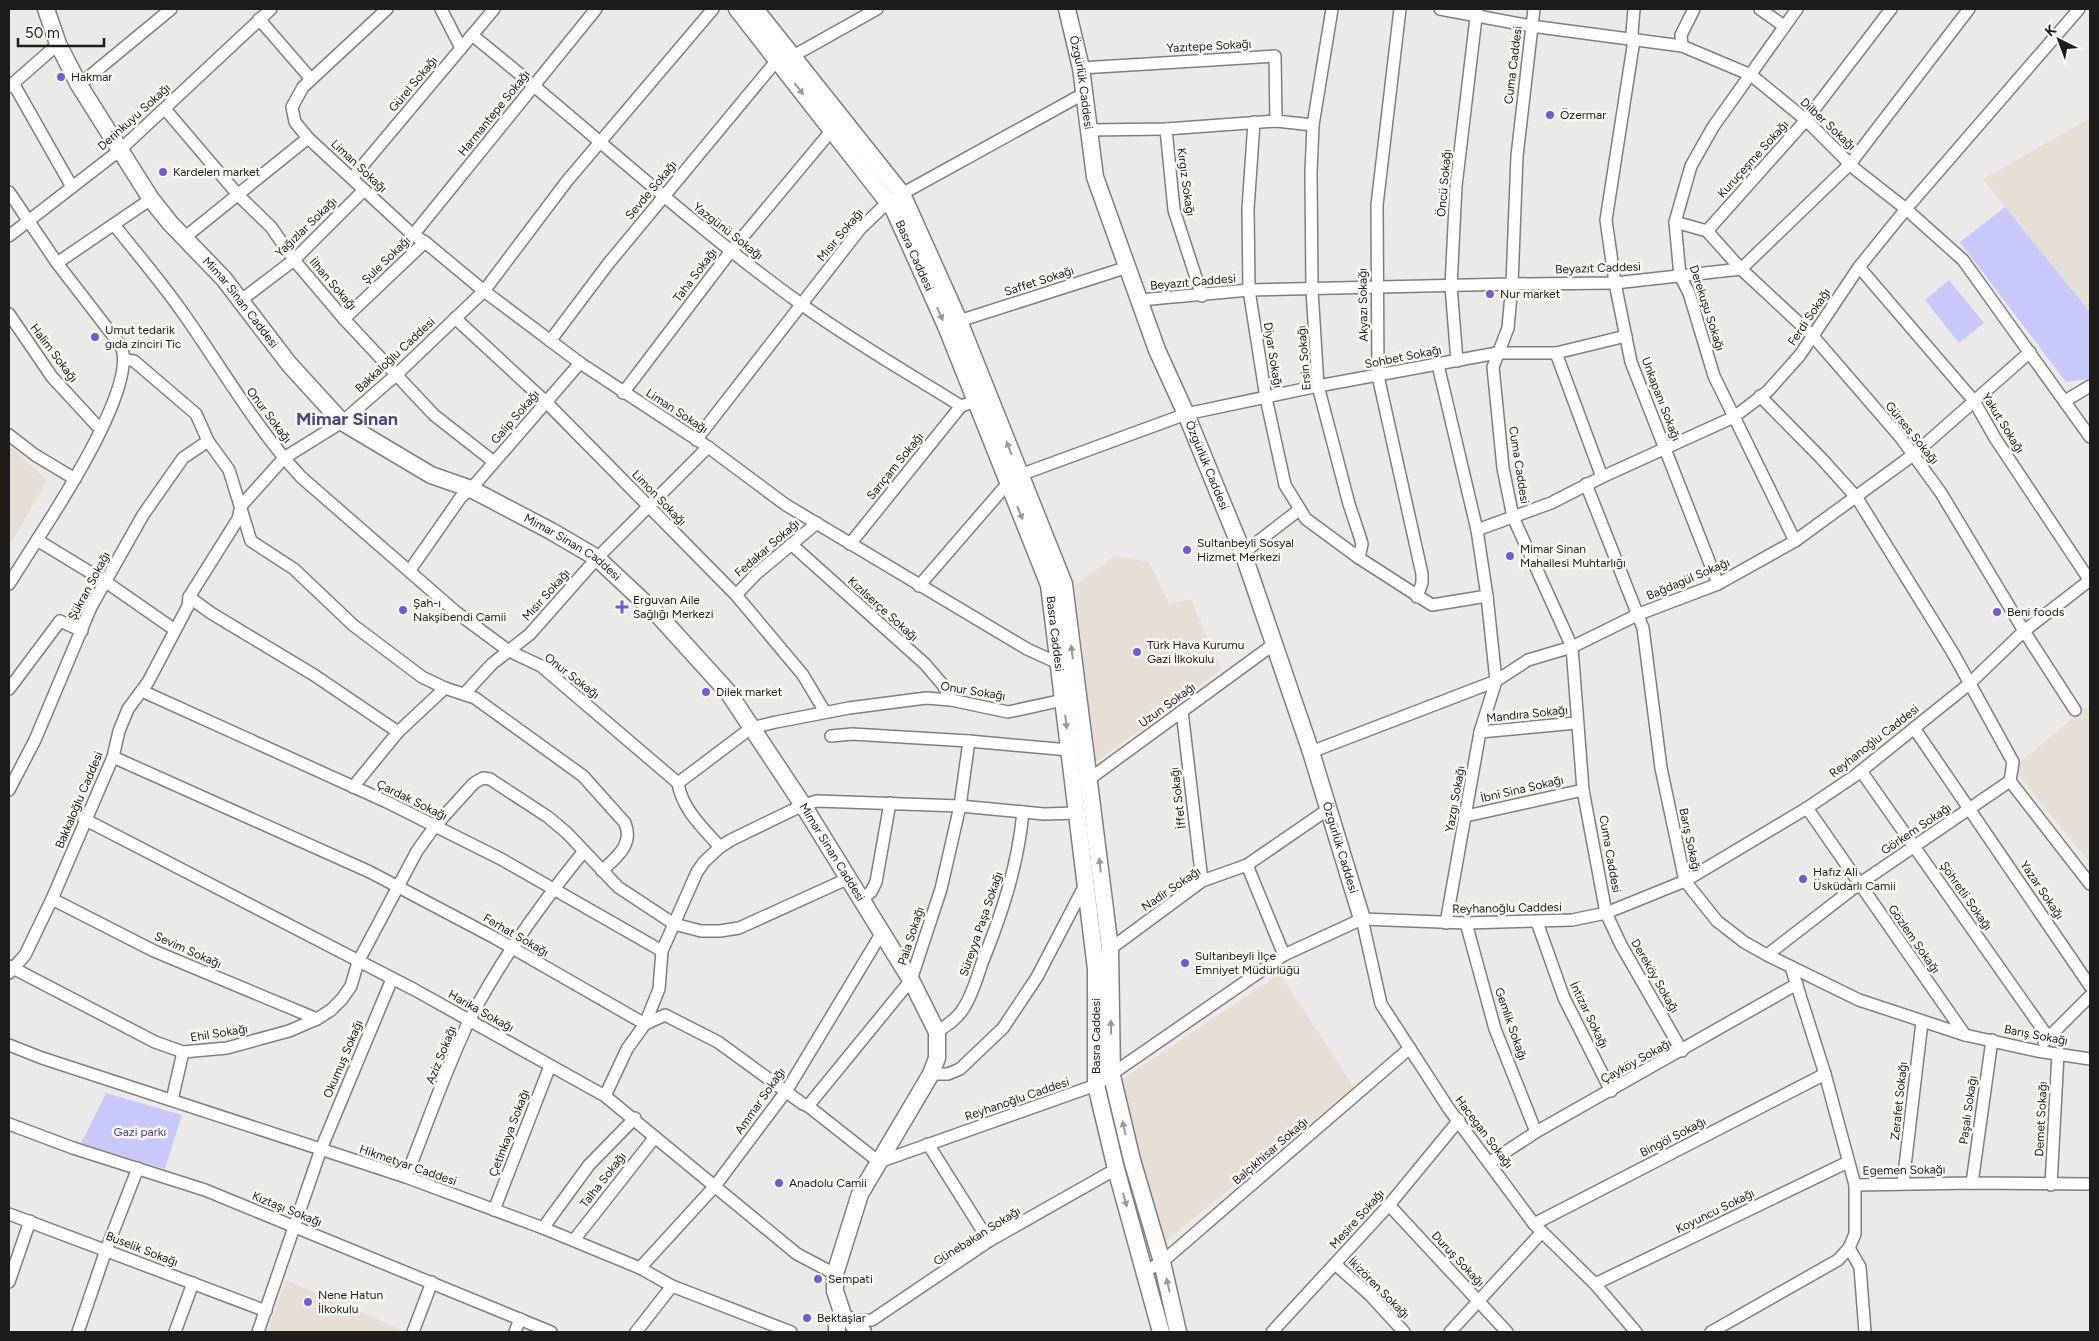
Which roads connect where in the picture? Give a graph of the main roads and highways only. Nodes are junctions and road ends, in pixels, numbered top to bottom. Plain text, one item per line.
1 (737, 9) edge
2 (755, 9) edge
3 (1068, 9) edge
4 (48, 10) edge
5 (785, 58) junction
6 (895, 198) junction
7 (983, 399) junction
8 (1014, 479) junction
9 (1082, 781) junction
10 (1362, 919) road end
11 (847, 1328) edge
12 (1161, 1332) edge
13 (1178, 1332) edge

1 - 5 main road, Basra Caddesi
2 - 5 main road, Basra Caddesi
3 - 10 main road, Özgürlük Caddesi
4 - 11 main road, Mimar Sinan Caddesi
5 - 6 main road, Basra Caddesi
5 -> 6 main road, Basra Caddesi
6 -> 7 main road, Basra Caddesi
6 - 7 main road, Basra Caddesi
7 - 8 main road, Basra Caddesi
8 -> 9 main road, Basra Caddesi
9 -> 8 main road, Basra Caddesi
9 -> 12 main road, Basra Caddesi
13 -> 9 main road, Basra Caddesi

